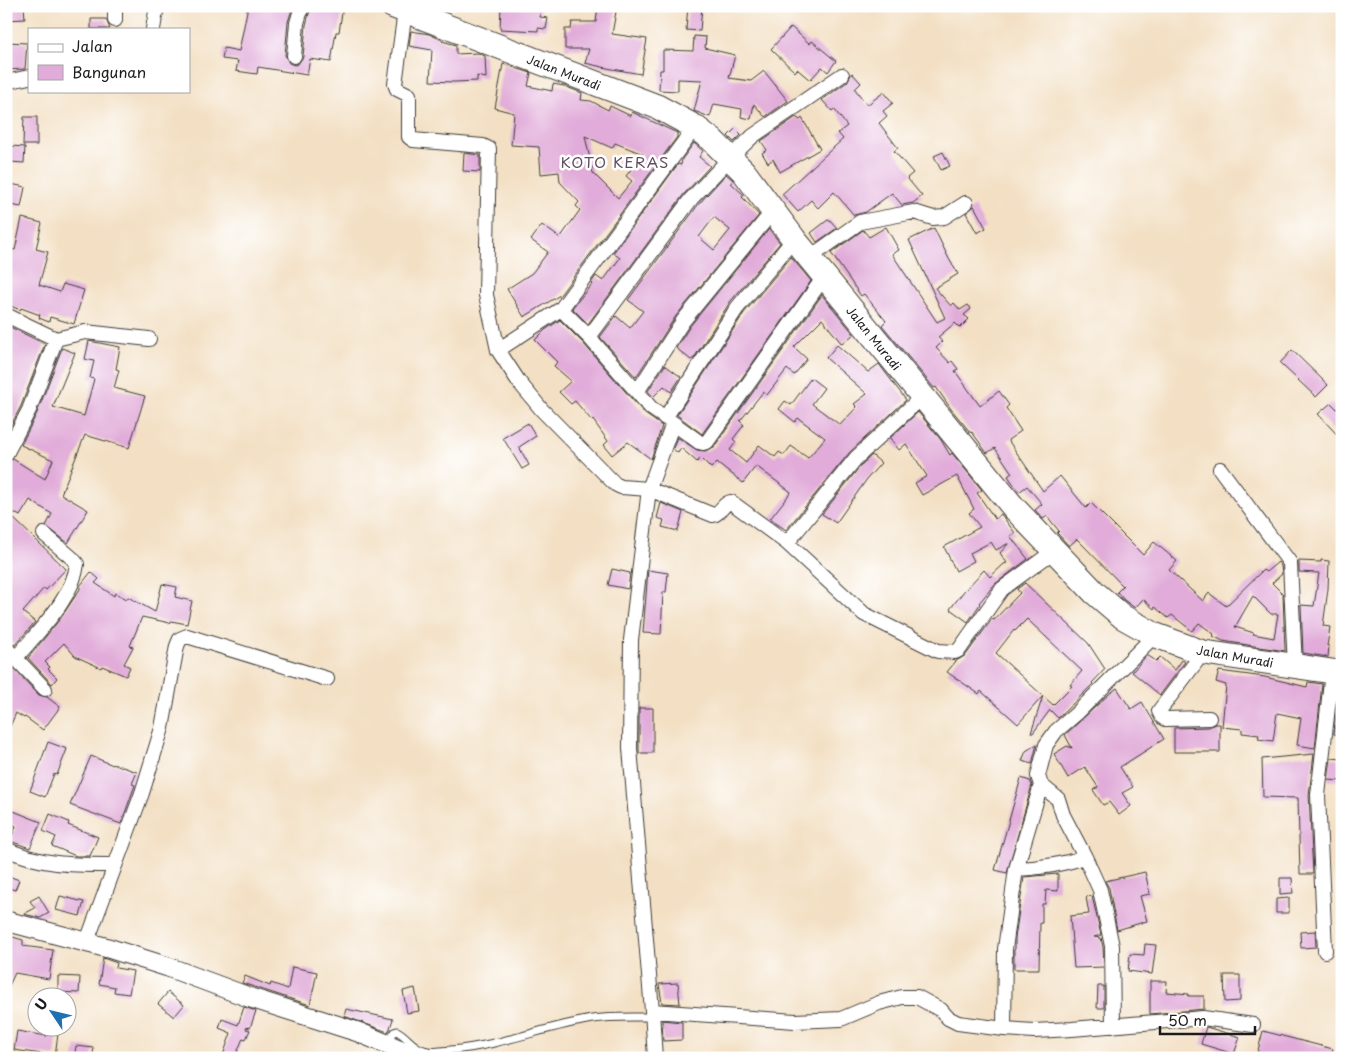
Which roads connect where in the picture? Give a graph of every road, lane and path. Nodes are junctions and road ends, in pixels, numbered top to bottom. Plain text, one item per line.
1 (115, 6) edge
2 (156, 6) edge
3 (302, 6) edge
4 (399, 9) edge
5 (115, 20) dead end
6 (153, 28) edge
7 (294, 56) dead end
8 (842, 75) dead end
9 (28, 77) edge
10 (6, 82) edge
11 (695, 127) junction
12 (730, 158) junction
13 (966, 203) dead end
14 (774, 211) junction
15 (794, 239) junction
16 (809, 258) junction
17 (824, 277) junction
18 (561, 309) junction
19 (6, 315) edge
20 (589, 338) junction
21 (56, 339) junction
22 (149, 339) dead end
23 (498, 350) junction
24 (637, 392) junction
25 (922, 397) junction
26 (669, 420) junction
27 (6, 454) edge
28 (1220, 469) dead end
29 (650, 489) junction
30 (44, 534) dead end
31 (786, 543) junction
32 (1054, 551) junction
33 (1154, 634) junction
34 (1201, 652) junction
35 (11, 653) edge
36 (1295, 667) junction
37 (1337, 673) edge
38 (327, 679) dead end
39 (46, 689) dead end
40 (1209, 718) dead end
41 (1041, 786) junction
42 (6, 849) edge
43 (1085, 857) junction
44 (115, 865) junction
45 (1016, 869) junction
46 (6, 921) edge
47 (86, 944) junction
48 (1325, 950) dead end
49 (652, 1014) junction
50 (1253, 1024) dead end
51 (1113, 1026) junction
52 (1004, 1029) junction
53 (387, 1044) junction
54 (420, 1058) edge
55 (654, 1058) edge

1 - 5 street
2 - 6 street
3 - 7 street
4 - 11 highway, Jalan Muradi
4 - 23 street
8 - 12 street
9 - 10 street
11 - 12 highway, Jalan Muradi
11 - 18 street
12 - 14 highway, Jalan Muradi
12 - 20 street
13 - 16 street
14 - 15 highway, Jalan Muradi
14 - 24 street
15 - 16 highway, Jalan Muradi
15 - 26 street
16 - 17 highway, Jalan Muradi
17 - 25 highway, Jalan Muradi
17 - 26 street
18 - 20 street
18 - 23 street
19 - 21 street
20 - 24 street
21 - 22 street
21 - 27 street
23 - 29 street
24 - 26 street
25 - 31 street
25 - 32 highway, Jalan Muradi
26 - 29 street
28 - 36 street
29 - 31 street
29 - 49 street
30 - 35 street
31 - 32 street
32 - 33 highway, Jalan Muradi
33 - 34 highway, Jalan Muradi
33 - 41 street
34 - 36 highway, Jalan Muradi
34 - 40 street
35 - 39 street
36 - 37 highway, Jalan Muradi
37 - 48 street
38 - 44 street
41 - 43 street
41 - 45 street
42 - 44 street
43 - 45 street
43 - 51 street
44 - 47 street
45 - 52 street
46 - 47 street
47 - 53 street
49 - 52 street
49 - 53 lane
49 - 55 street
50 - 51 street
51 - 52 street
53 - 54 street

